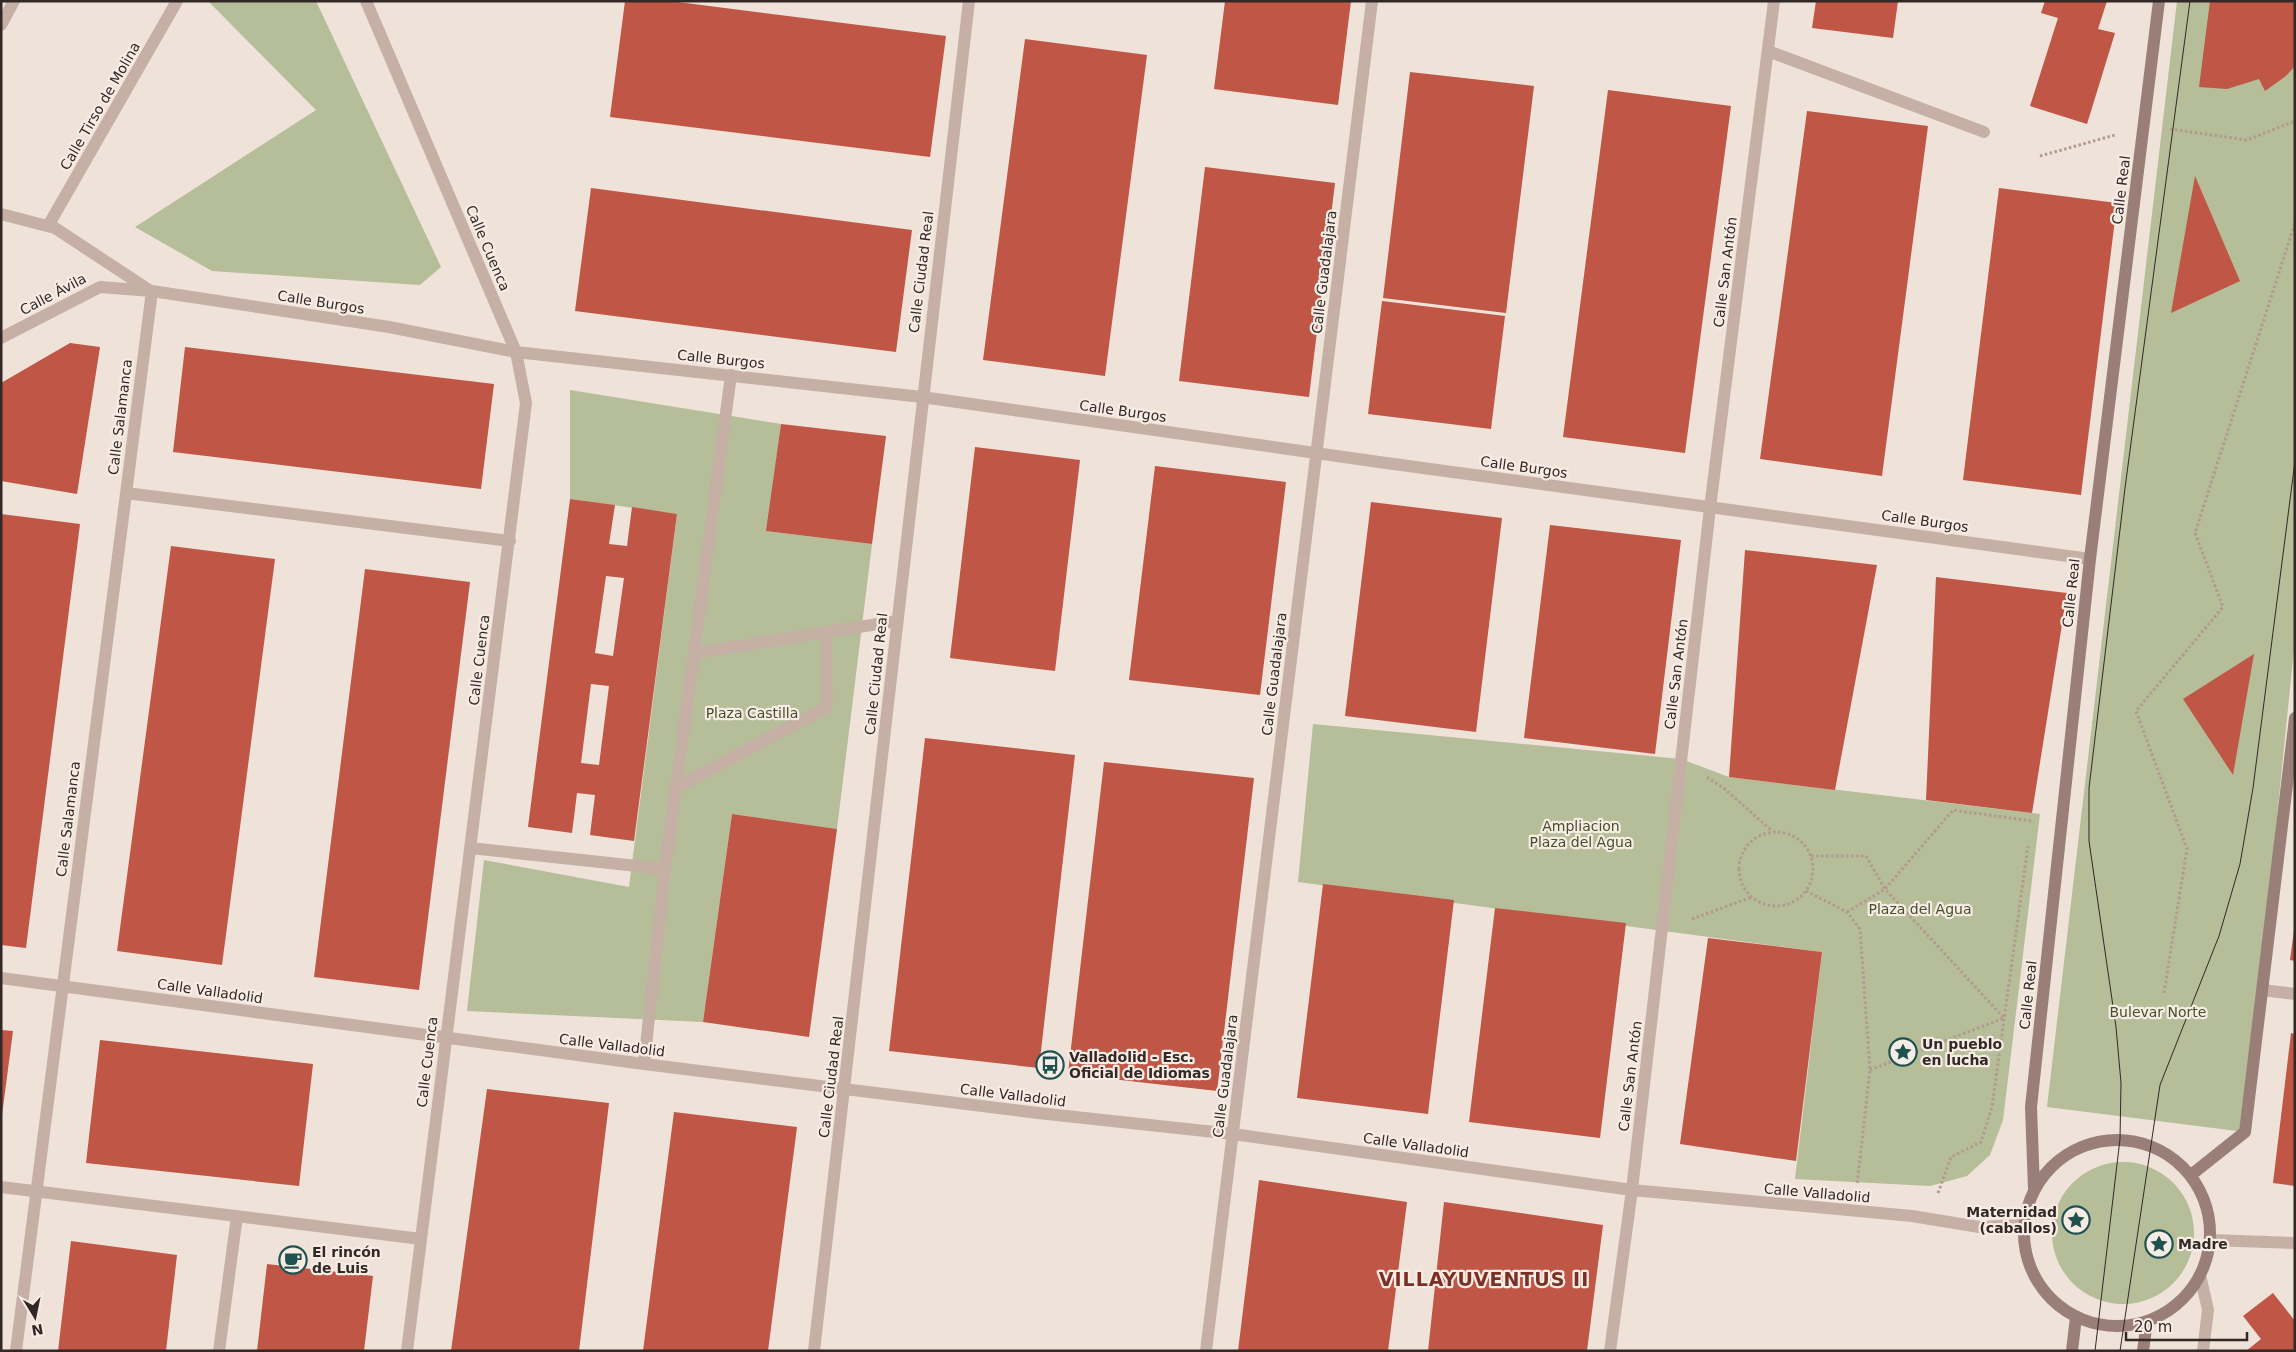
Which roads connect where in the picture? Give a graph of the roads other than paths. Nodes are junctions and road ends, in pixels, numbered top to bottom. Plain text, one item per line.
1 (14, 1) edge
2 (177, 1) edge
3 (366, 1) edge
4 (969, 1) edge
5 (1372, 1) edge
6 (1774, 1) edge
7 (2159, 1) edge
8 (1, 24) edge
9 (1768, 51) junction
10 (1984, 132) dead end
11 (1, 214) edge
12 (48, 226) junction
13 (152, 291) junction
14 (1, 338) edge
15 (516, 352) junction
16 (731, 375) junction
17 (922, 397) junction
18 (1317, 454) junction
19 (126, 493) junction
20 (1710, 508) junction
21 (510, 541) junction
22 (2090, 558) junction
23 (897, 621) junction
24 (826, 632) junction
25 (694, 653) junction
26 (2295, 718) edge
27 (2292, 760) edge
28 (676, 788) junction
29 (470, 848) junction
30 (665, 869) junction
31 (1, 978) edge
32 (62, 985) junction
33 (2262, 990) junction
34 (2295, 994) edge
35 (445, 1039) junction
36 (644, 1064) junction
37 (845, 1090) junction
38 (1233, 1134) junction
39 (2190, 1175) junction
40 (1, 1187) edge
41 (2034, 1189) junction
42 (1632, 1190) junction
43 (36, 1191) junction
44 (237, 1216) junction
45 (2023, 1225) junction
46 (421, 1238) junction
47 (2210, 1240) junction
48 (2295, 1243) edge
49 (2200, 1275) junction
50 (2076, 1317) junction
51 (2147, 1321) junction
52 (16, 1351) edge
53 (219, 1351) edge
54 (407, 1351) edge
55 (814, 1351) edge
56 (1206, 1351) edge
57 (1610, 1351) edge
58 (2072, 1351) edge
59 (2143, 1351) edge
60 (2203, 1351) edge

1 - 8 street
2 - 12 street, Calle Tirso de Molina
3 - 15 street, Calle Cuenca
4 - 17 street, Calle Ciudad Real
5 - 18 street, Calle Guadalajara
6 - 9 street, Calle San Antón
7 - 22 street, Calle Real
9 - 10 street
9 - 20 street, Calle San Antón
11 - 12 street
12 - 13 street
13 - 14 street, Calle Ávila
13 - 15 street, Calle Burgos
13 - 19 street, Calle Salamanca
15 - 16 street, Calle Burgos
15 - 21 street, Calle Cuenca
16 - 17 street, Calle Burgos
16 - 25 street
17 - 18 street, Calle Burgos
17 - 23 street, Calle Ciudad Real
18 - 20 street, Calle Burgos
18 - 38 street, Calle Guadalajara
19 - 21 street
19 - 32 street, Calle Salamanca
20 - 22 street, Calle Burgos
20 - 42 street, Calle San Antón
21 - 29 street, Calle Cuenca
22 - 41 street, Calle Real
23 - 24 street
23 - 37 street, Calle Ciudad Real
24 - 25 street
24 - 28 street
25 - 28 street
26 - 27 street
27 - 33 street
28 - 30 street
29 - 30 street
29 - 35 street, Calle Cuenca
30 - 36 street
31 - 32 street, Calle Valladolid
32 - 35 street, Calle Valladolid
32 - 43 street, Calle Salamanca
33 - 34 street
33 - 39 street
35 - 36 street, Calle Valladolid
35 - 46 street, Calle Cuenca
36 - 37 street, Calle Valladolid
37 - 38 street, Calle Valladolid
37 - 55 street, Calle Ciudad Real
38 - 42 street, Calle Valladolid
38 - 56 street, Calle Guadalajara
39 - 41 street
39 - 47 street
40 - 43 street
41 - 45 street
42 - 45 street, Calle Valladolid
42 - 57 street, Calle San Antón
43 - 44 street
43 - 52 street, Calle Salamanca
44 - 46 street
44 - 53 street
45 - 50 street
46 - 54 street, Calle Cuenca
47 - 48 street
47 - 49 street
49 - 51 street
49 - 60 street
50 - 51 street
50 - 58 street
51 - 59 street

